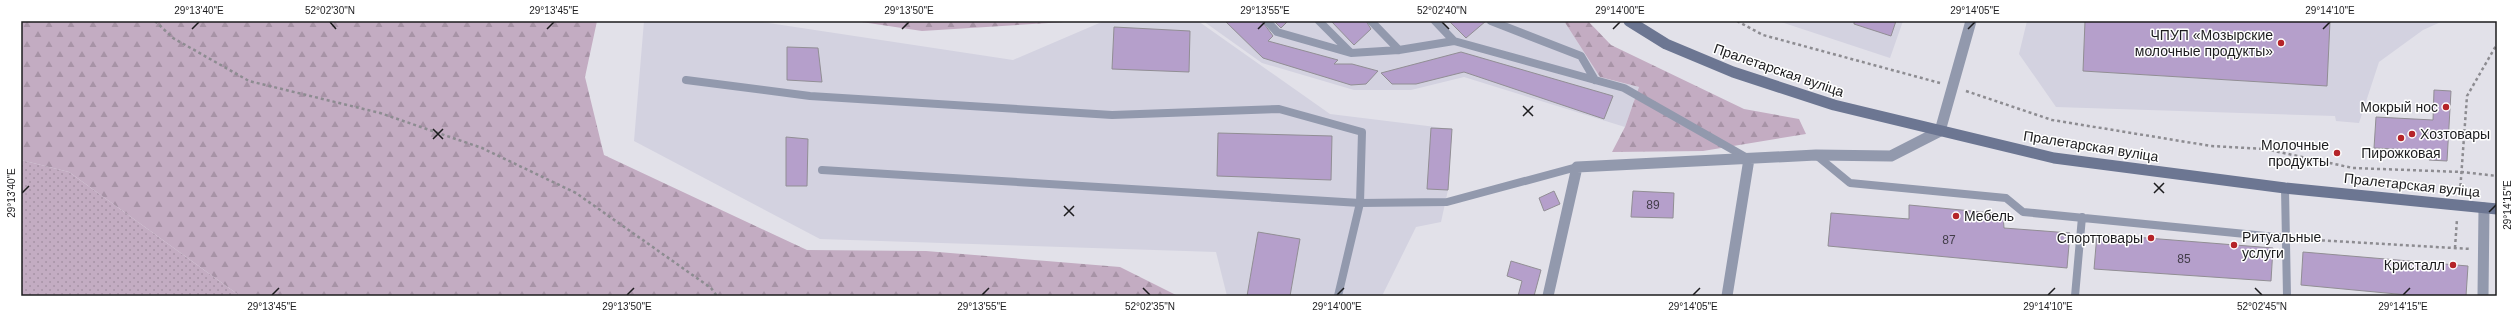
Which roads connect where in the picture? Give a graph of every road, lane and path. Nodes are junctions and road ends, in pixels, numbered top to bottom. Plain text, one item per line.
1 (155, 21) edge
2 (1267, 21) edge
3 (1319, 21) edge
4 (1371, 21) edge
5 (1435, 21) edge
6 (1491, 21) edge
7 (1629, 21) edge
8 (1737, 21) edge
9 (1971, 21) edge
10 (1454, 41) junction
11 (2497, 44) edge
12 (1400, 50) junction
13 (1351, 53) junction
14 (686, 80) dead end
15 (1595, 80) junction
16 (1952, 86) junction
17 (1940, 131) junction
18 (1816, 155) junction
19 (1749, 159) junction
20 (1577, 167) junction
21 (822, 170) dead end
22 (2462, 172) junction
23 (2497, 176) edge
24 (2285, 188) junction
25 (1360, 203) junction
26 (2484, 208) junction
27 (2497, 209) edge
28 (2082, 217) junction
29 (2286, 238) junction
30 (2484, 250) junction
31 (717, 296) edge
32 (1338, 296) edge
33 (1548, 296) edge
34 (1727, 296) edge
35 (2075, 296) edge
36 (2287, 296) edge
37 (2483, 296) edge

1 - 31 path
2 - 13 lane
3 - 13 lane
4 - 12 lane
5 - 10 lane
6 - 15 lane
7 - 17 main road, Пралетарская вуліца
8 - 16 path
9 - 16 street
10 - 12 lane
10 - 15 lane
11 - 22 path
12 - 13 lane
14 - 25 lane
15 - 19 lane
16 - 17 street
16 - 22 path
17 - 18 street
17 - 24 main road, Пралетарская вуліца
18 - 19 street
18 - 28 lane
19 - 20 street
19 - 34 street
20 - 25 lane
20 - 33 street
21 - 25 lane
22 - 23 path
24 - 26 main road, Пралетарская вуліца
24 - 29 lane
25 - 32 lane
26 - 27 main road, Пралетарская вуліца
26 - 30 street
28 - 29 lane
28 - 35 lane
29 - 30 path
29 - 36 lane
30 - 37 street

